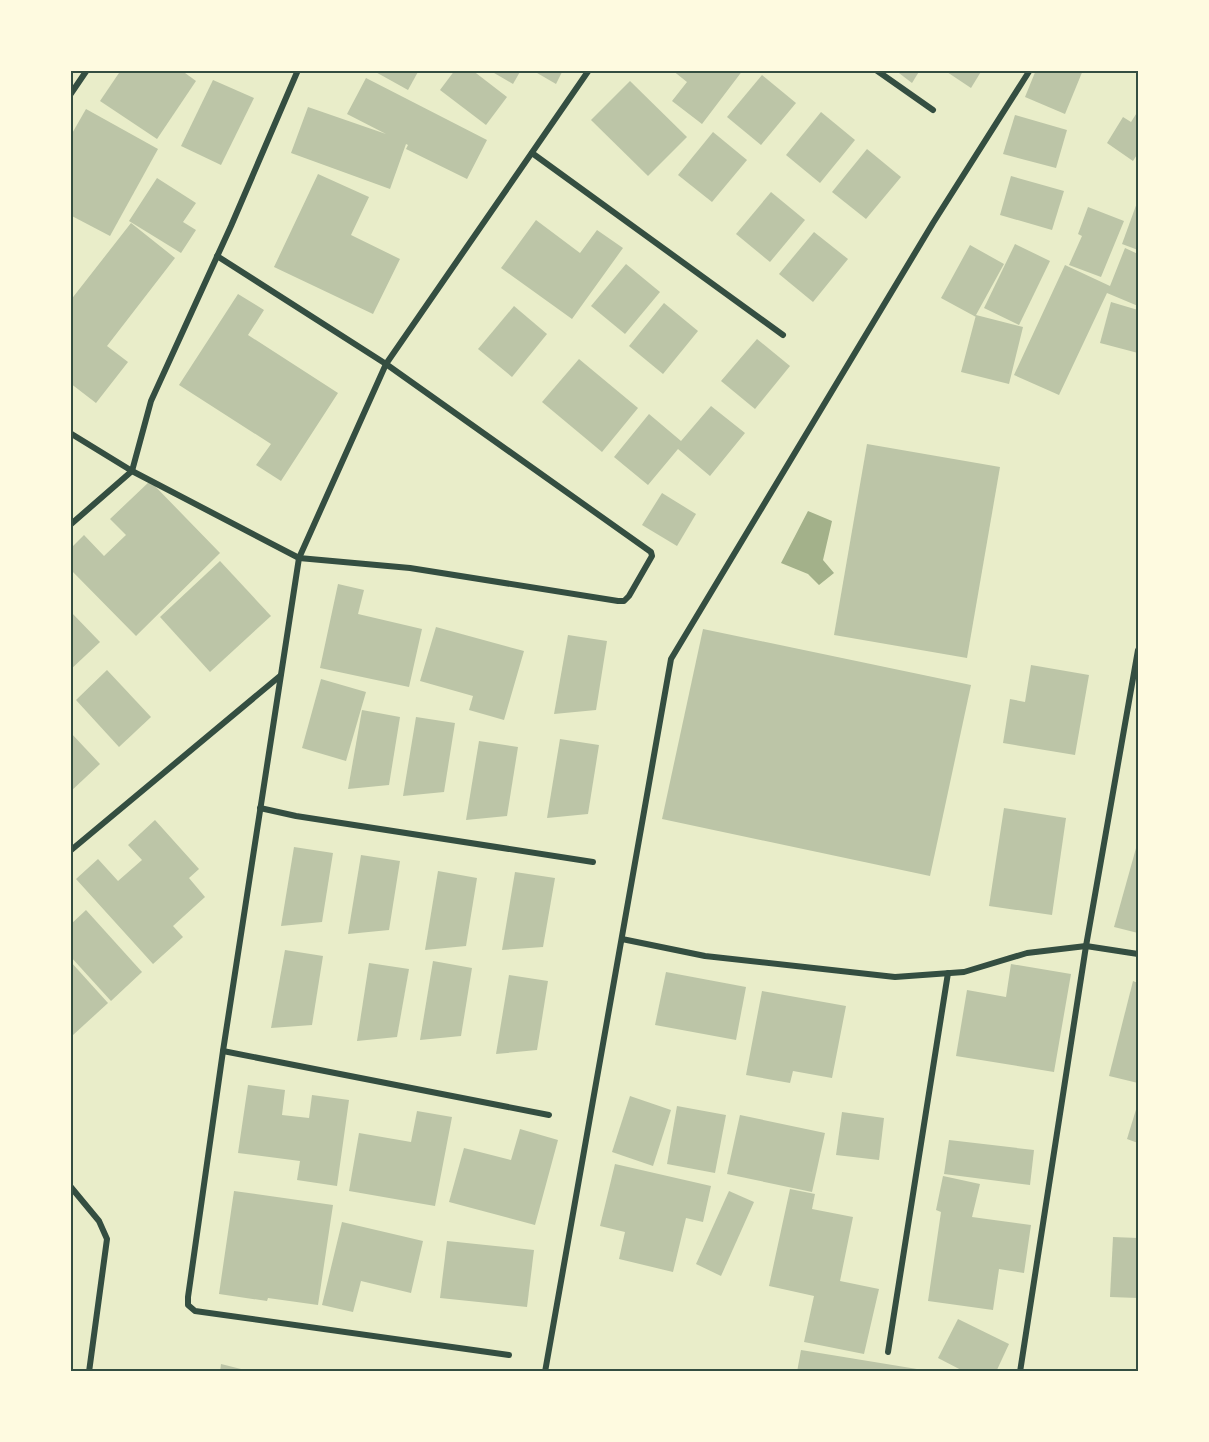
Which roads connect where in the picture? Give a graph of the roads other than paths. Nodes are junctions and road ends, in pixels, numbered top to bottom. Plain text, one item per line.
1 (87, 70) edge
2 (298, 70) edge
3 (589, 70) edge
4 (876, 70) edge
5 (1029, 70) edge
6 (70, 95) edge
7 (933, 110) dead end
8 (532, 153) junction
9 (217, 256) junction
10 (783, 335) dead end
11 (386, 364) junction
12 (70, 433) edge
13 (132, 471) junction
14 (70, 525) edge
15 (299, 558) junction
16 (1138, 650) edge
17 (281, 675) junction
18 (260, 808) junction
19 (70, 851) edge
20 (593, 862) dead end
21 (622, 939) junction
22 (1086, 945) junction
23 (1138, 954) edge
24 (948, 973) junction
25 (223, 1051) junction
26 (549, 1115) dead end
27 (70, 1186) edge
28 (888, 1352) dead end
29 (509, 1355) dead end
30 (89, 1371) edge
31 (545, 1371) edge
32 (1020, 1371) edge

1 - 6 street
2 - 9 street
3 - 8 street
4 - 7 street
5 - 21 street
8 - 10 street
8 - 11 street
9 - 11 street
9 - 13 street
11 - 15 street
11 - 15 street
12 - 13 street
13 - 14 street
13 - 15 street
15 - 17 street
16 - 22 street
17 - 18 street
17 - 19 street
18 - 20 street
18 - 25 street
21 - 24 street
21 - 31 street
22 - 23 street
22 - 24 street
22 - 32 street
24 - 28 street
25 - 26 street
25 - 29 street
27 - 30 street

